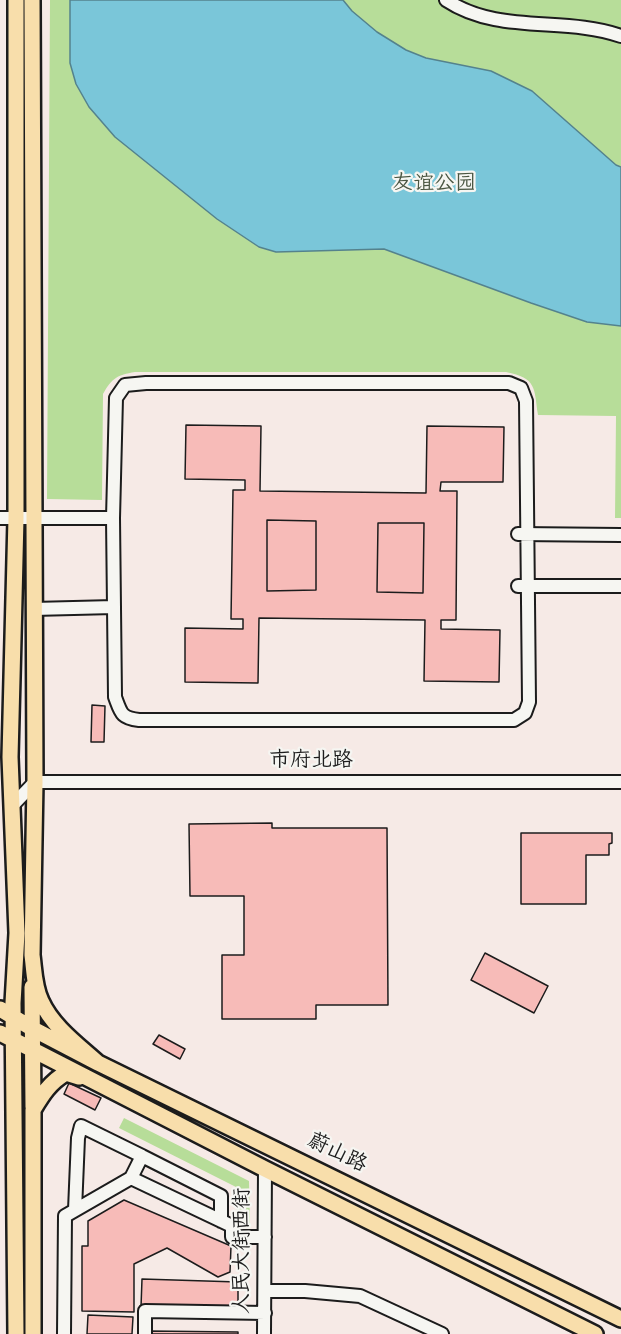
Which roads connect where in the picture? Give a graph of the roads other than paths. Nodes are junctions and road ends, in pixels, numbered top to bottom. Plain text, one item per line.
1 (16, 0) edge
2 (32, 0) edge
3 (446, 0) edge
4 (621, 36) edge
5 (0, 518) edge
6 (16, 518) junction
7 (34, 518) junction
8 (113, 518) junction
9 (523, 533) junction
10 (621, 535) edge
11 (523, 586) junction
12 (621, 586) edge
13 (114, 608) junction
14 (33, 609) junction
15 (35, 782) junction
16 (621, 782) edge
17 (11, 807) junction
18 (32, 955) junction
19 (7, 1012) edge
20 (33, 1029) junction
21 (0, 1033) edge
22 (15, 1042) junction
23 (33, 1051) junction
24 (98, 1063) junction
25 (92, 1080) junction
26 (33, 1110) junction
27 (142, 1156) junction
28 (265, 1169) junction
29 (131, 1178) junction
30 (75, 1210) junction
31 (220, 1221) junction
32 (265, 1237) junction
33 (265, 1291) junction
34 (265, 1313) junction
35 (621, 1319) edge
36 (16, 1334) edge
37 (33, 1334) edge
38 (64, 1334) edge
39 (145, 1334) edge
40 (264, 1334) edge
41 (442, 1334) edge
42 (595, 1334) edge

1 - 6 main road
2 - 7 main road
3 - 4 street
5 - 6 street
6 - 7 street
6 - 17 main road
7 - 8 street
7 - 14 main road
8 - 9 street
8 - 13 street
9 - 10 street
9 - 11 street
11 - 12 street
11 - 13 street
13 - 14 street
14 - 15 main road
15 - 16 street, 市府北路
15 - 17 street
15 - 18 main road
17 - 19 main road
18 - 20 main road
18 - 24 main road
19 - 20 main road, 蔚山路
19 - 22 main road
20 - 23 main road
20 - 24 main road, 蔚山路
21 - 22 main road, 蔚山路
22 - 23 main road, 蔚山路
22 - 36 main road
23 - 25 main road, 蔚山路
23 - 26 main road
24 - 35 main road, 蔚山路
25 - 26 main road
25 - 28 main road, 蔚山路
26 - 37 main road
27 - 29 street
27 - 30 street
27 - 31 street
28 - 32 street, 人民大街西街
28 - 42 main road, 蔚山路
29 - 30 street
29 - 31 street
30 - 38 street
31 - 32 street
32 - 33 street, 人民大街西街
33 - 34 street, 人民大街西街
33 - 41 street
34 - 39 street
34 - 40 street, 人民大街西街

